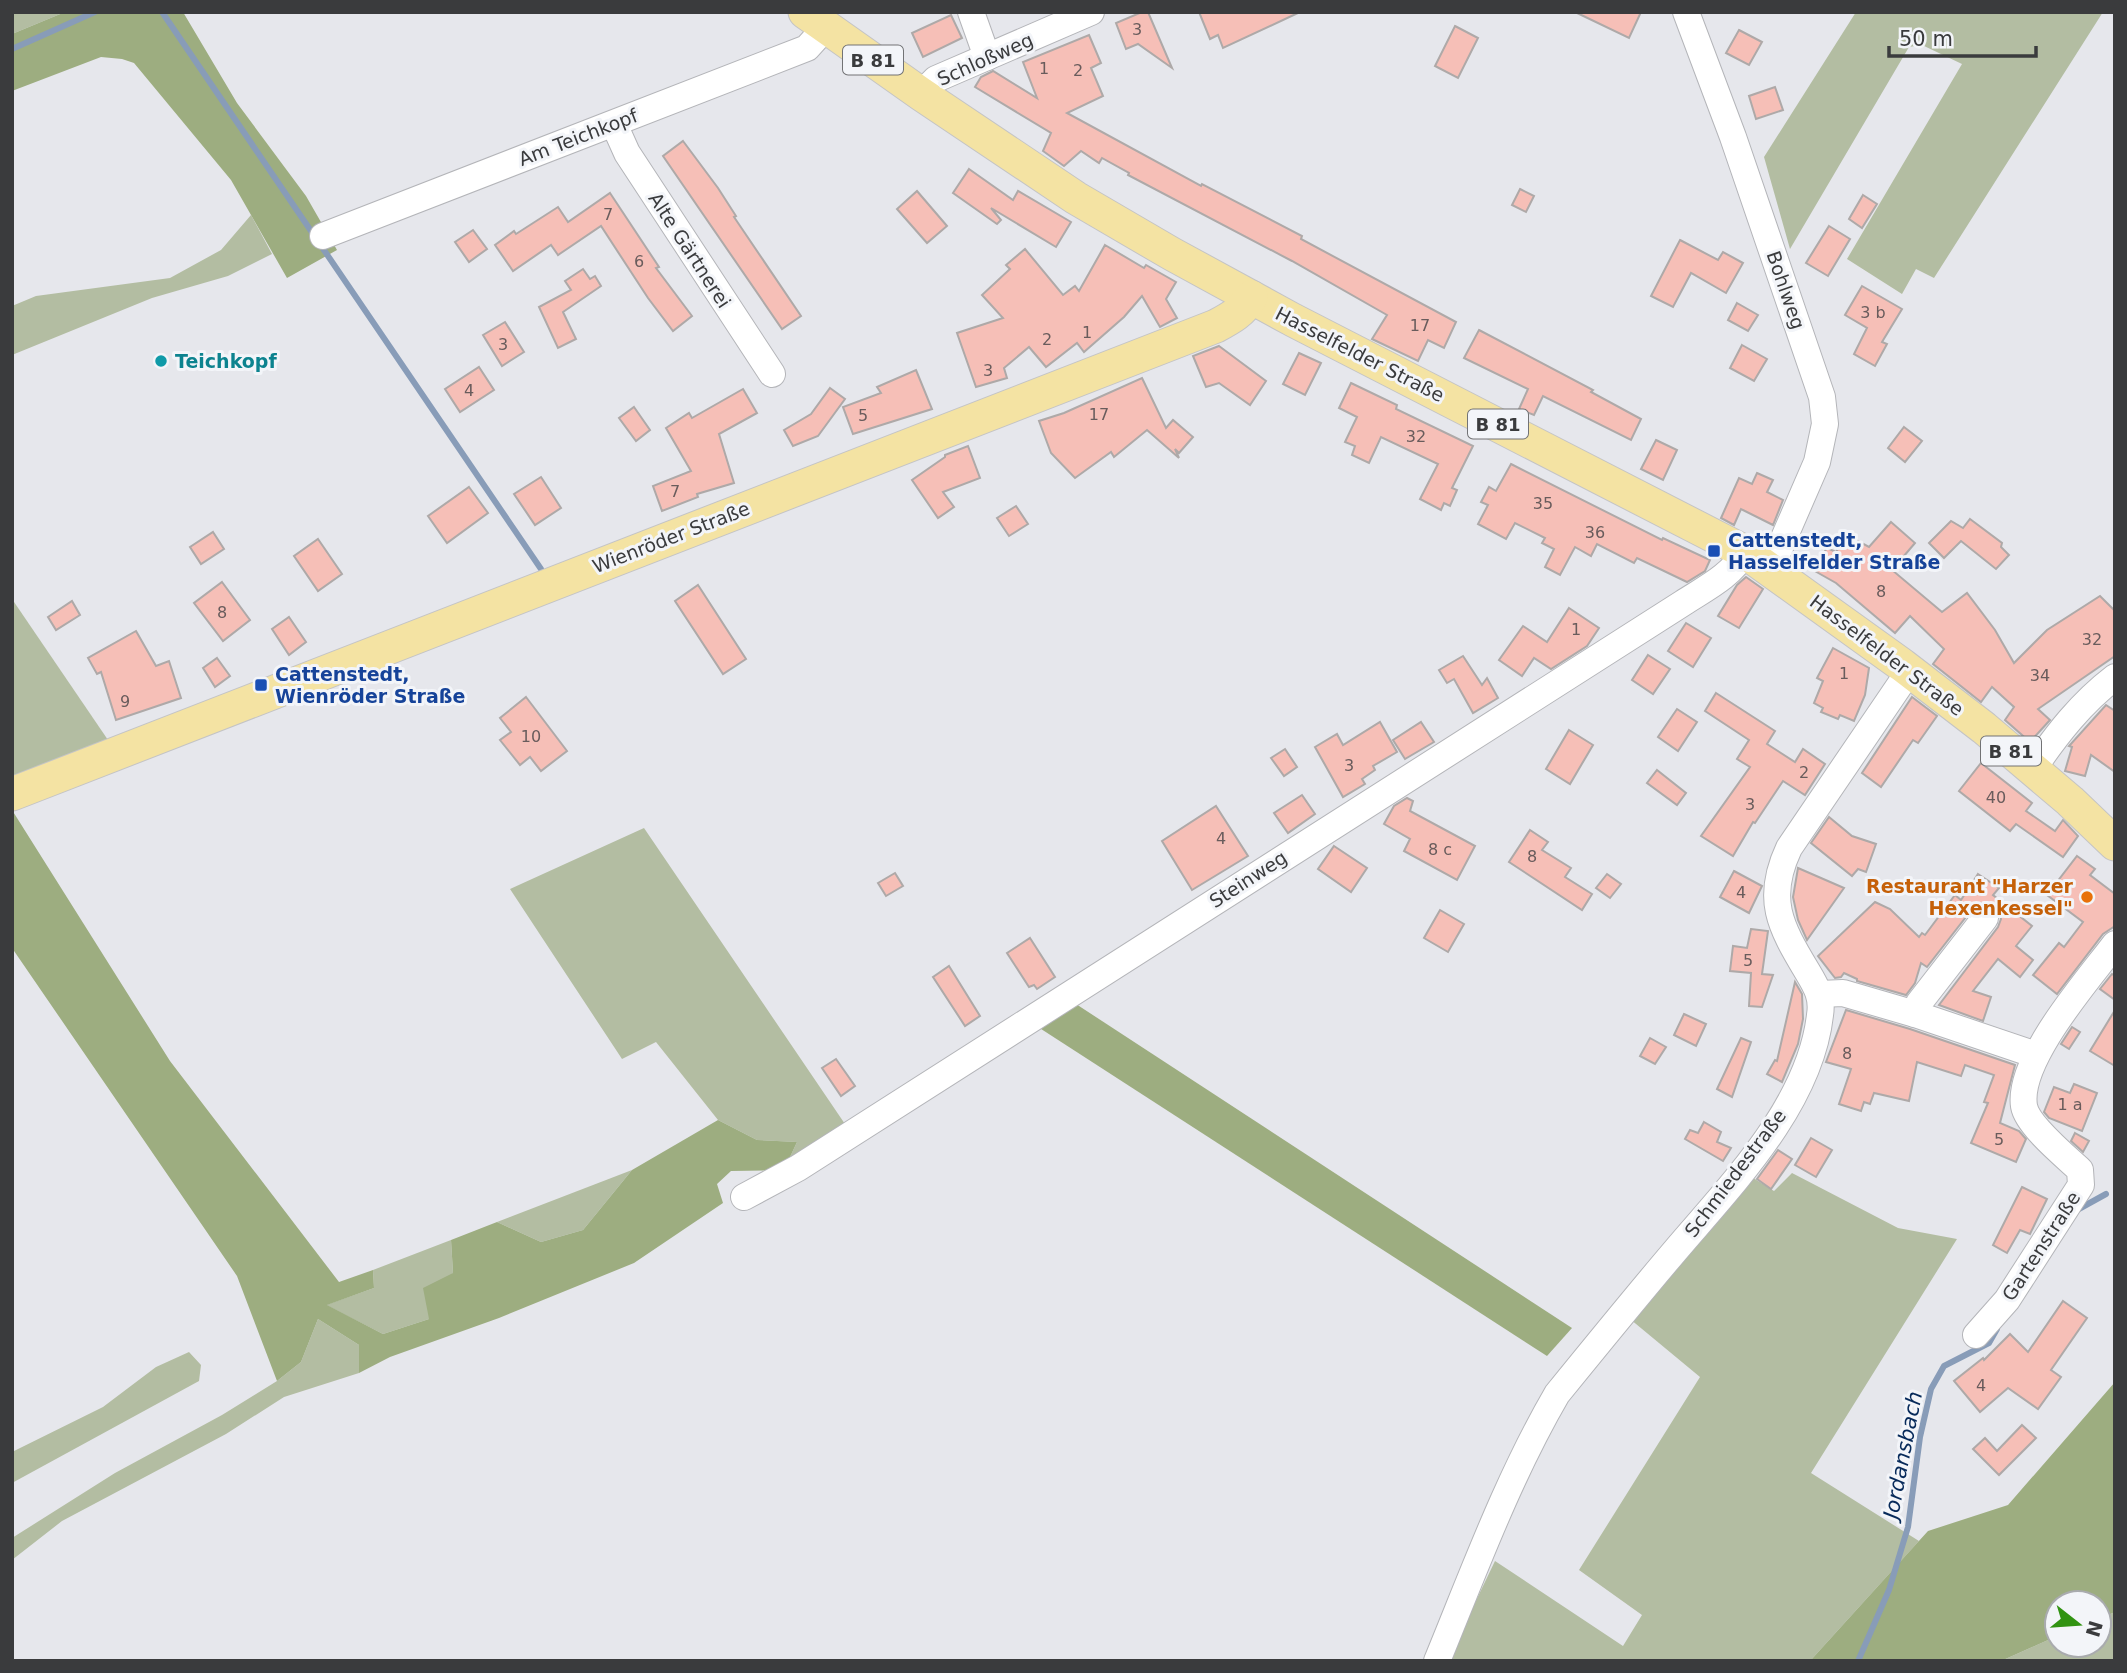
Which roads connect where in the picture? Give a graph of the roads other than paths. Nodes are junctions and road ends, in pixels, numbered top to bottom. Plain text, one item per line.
1 (971, 12) edge
2 (1091, 12) edge
3 (1686, 12) edge
4 (815, 20) edge
5 (987, 57) junction
6 (921, 94) junction
7 (614, 124) junction
8 (323, 236) dead end
9 (1251, 297) junction
10 (772, 374) dead end
11 (1758, 560) junction
12 (1910, 670) junction
13 (2115, 677) edge
14 (2034, 769) junction
15 (12, 794) edge
16 (2115, 844) edge
17 (1985, 918) dead end
18 (2115, 944) edge
19 (1820, 994) junction
20 (1915, 1014) junction
21 (2036, 1055) junction
22 (744, 1197) dead end
23 (1976, 1335) dead end
24 (1437, 1661) edge

1 - 5 street
2 - 5 street, Schloßweg
3 - 11 street, Bohlweg
4 - 6 main road, Hasselfelder Straße / B 81
4 - 7 street, Am Teichkopf
5 - 6 street, Schloßweg
6 - 9 main road, Hasselfelder Straße / B 81
7 - 8 street, Am Teichkopf
7 - 10 street, Alte Gärtnerei
9 - 11 main road, Hasselfelder Straße / B 81
9 - 15 main road, Wienröder Straße
11 - 12 main road, Hasselfelder Straße / B 81
11 - 22 street, Steinweg
12 - 14 main road, Hasselfelder Straße / B 81
12 - 19 street
13 - 14 street
14 - 16 main road, Hasselfelder Straße / B 81
17 - 20 street
18 - 21 street, Gartenstraße
19 - 20 street
19 - 24 street, Schmiedestraße
20 - 21 street
21 - 23 street, Gartenstraße

